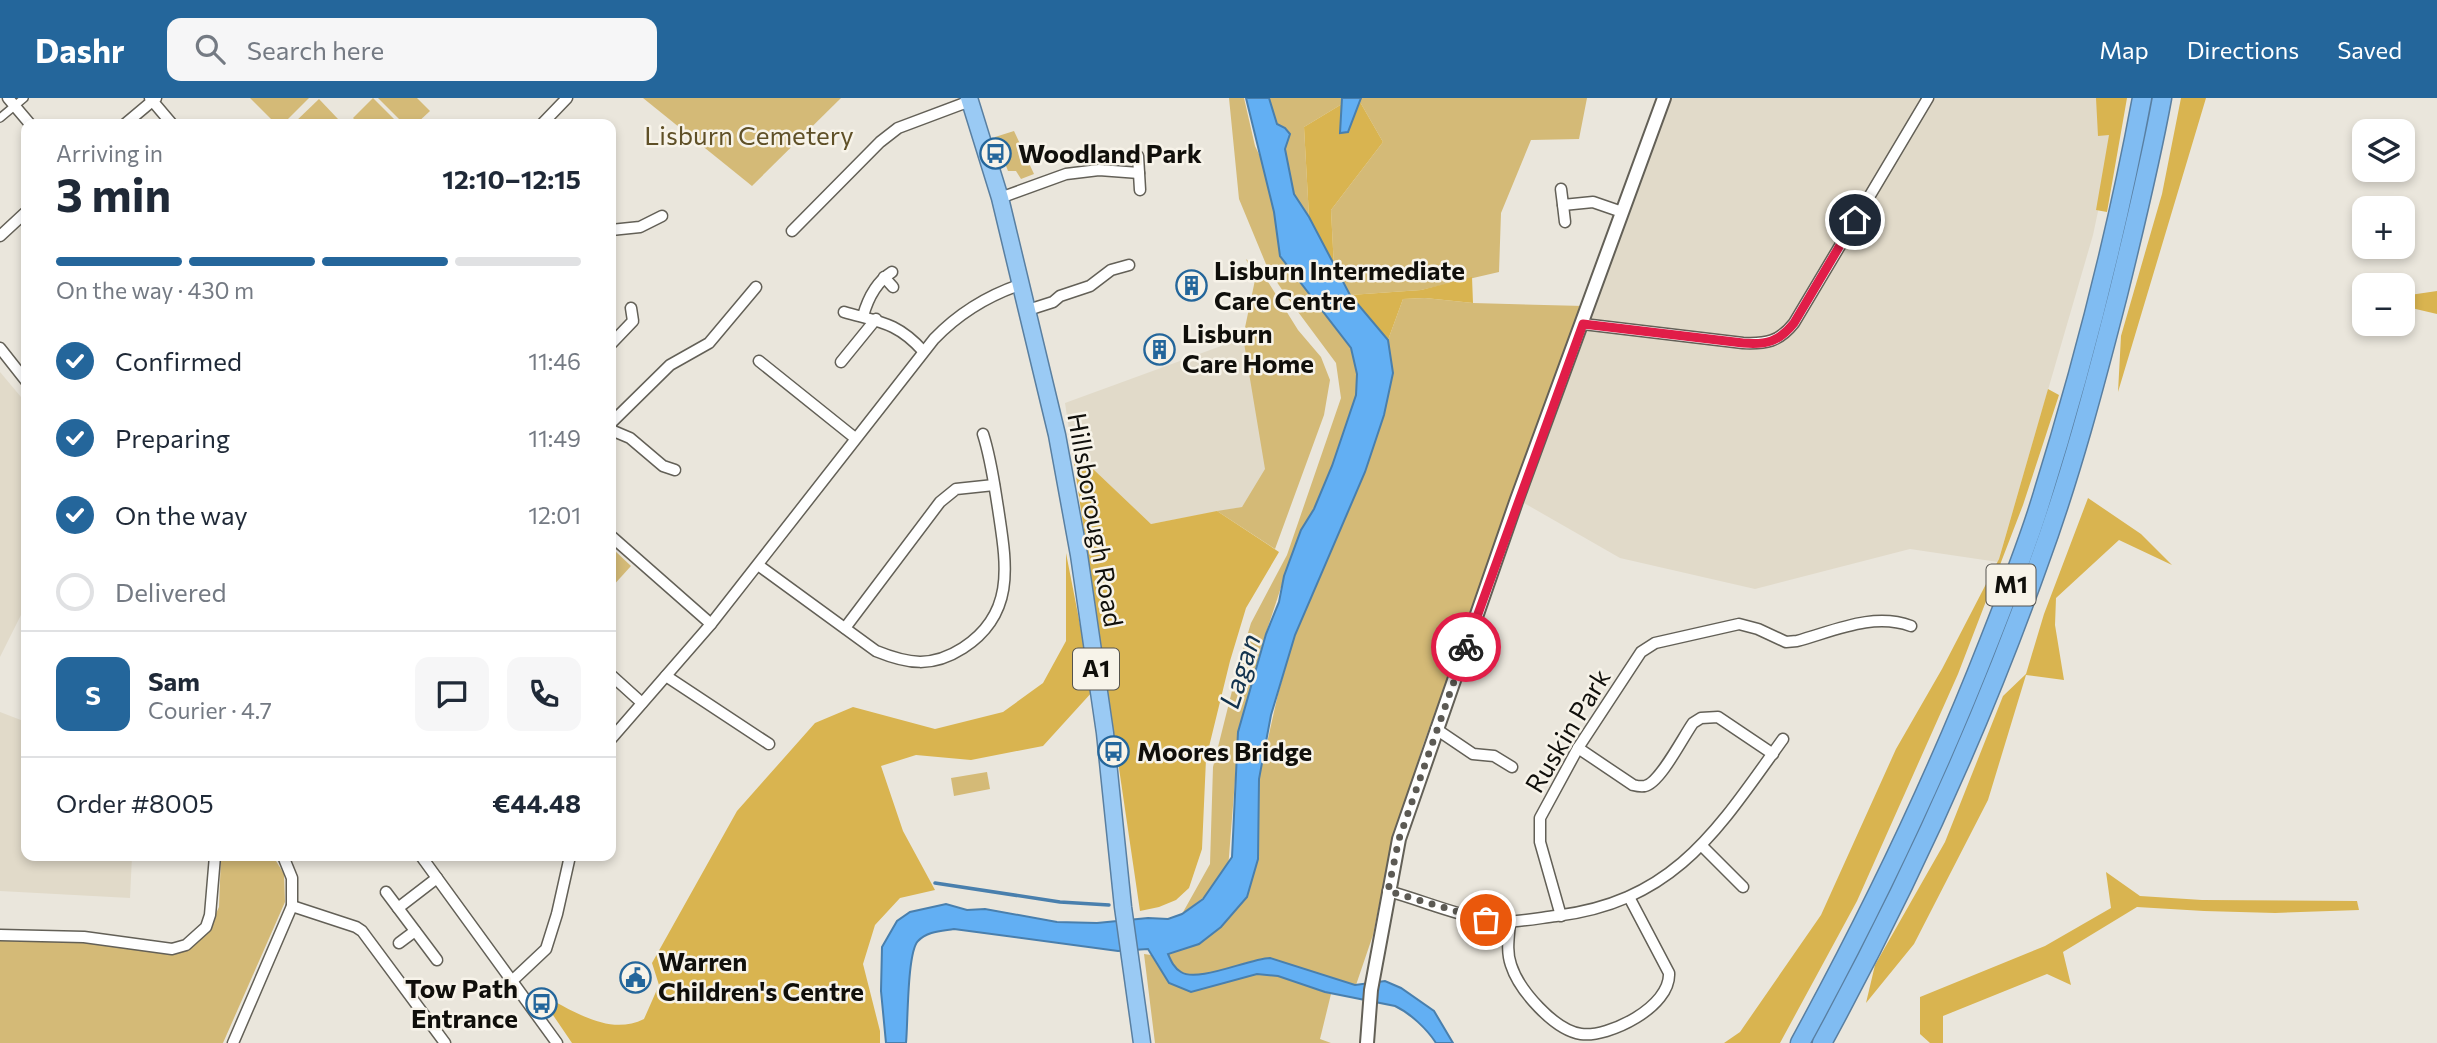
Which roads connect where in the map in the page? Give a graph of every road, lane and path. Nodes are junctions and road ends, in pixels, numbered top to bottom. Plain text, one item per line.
1 (24, 98) edge
2 (567, 98) edge
3 (1664, 98) edge
4 (1928, 98) edge
5 (2142, 98) edge
6 (2162, 98) edge
7 (153, 99) edge
8 (969, 99) edge
9 (11, 102) edge
10 (0, 118) edge
11 (26, 119) edge
12 (131, 119) edge
13 (168, 119) edge
14 (547, 119) edge
15 (1138, 156) dead end
16 (1139, 173) junction
17 (1561, 189) dead end
18 (1140, 190) dead end
19 (1000, 198) junction
20 (1563, 205) junction
21 (1622, 212) junction
22 (662, 216) dead end
23 (21, 217) edge
24 (1565, 222) dead end
25 (616, 229) edge
26 (792, 231) dead end
27 (0, 236) edge
28 (1129, 265) dead end
29 (1022, 285) junction
30 (756, 287) dead end
31 (893, 287) dead end
32 (631, 308) dead end
33 (1028, 310) junction
34 (844, 312) dead end
35 (863, 316) junction
36 (876, 318) junction
37 (1583, 324) junction
38 (616, 336) edge
39 (0, 348) edge
40 (923, 351) junction
41 (760, 361) dead end
42 (841, 362) dead end
43 (21, 375) edge
44 (616, 418) edge
45 (616, 432) edge
46 (983, 435) dead end
47 (855, 438) junction
48 (676, 470) dead end
49 (994, 485) junction
50 (616, 540) edge
51 (758, 565) junction
52 (711, 624) junction
53 (1911, 625) dead end
54 (845, 628) junction
55 (666, 676) junction
56 (616, 680) edge
57 (642, 703) junction
58 (1436, 729) junction
59 (616, 733) edge
60 (1783, 739) dead end
61 (769, 744) dead end
62 (1578, 748) junction
63 (1773, 754) junction
64 (1512, 767) dead end
65 (1702, 846) junction
66 (215, 861) edge
67 (285, 861) edge
68 (425, 861) edge
69 (569, 861) edge
70 (437, 878) junction
71 (1743, 887) dead end
72 (1388, 891) junction
73 (386, 892) dead end
74 (1629, 897) junction
75 (292, 906) junction
76 (398, 908) junction
77 (1562, 916) junction
78 (1510, 922) junction
79 (415, 931) junction
80 (0, 935) edge
81 (399, 943) dead end
82 (437, 960) dead end
83 (512, 981) junction
84 (233, 1043) edge
85 (445, 1043) edge
86 (557, 1043) edge
87 (1142, 1043) edge
88 (1367, 1043) edge
89 (1800, 1043) edge
90 (1822, 1043) edge

1 - 9 street
2 - 14 street
3 - 21 street
4 - 37 street
5 - 89 highway, M1
6 - 90 highway, M1
7 - 12 street
7 - 13 street
8 - 19 highway, Hillsborough Road / A1
8 - 26 street
9 - 10 street
9 - 11 street
15 - 16 street
16 - 18 street
16 - 19 street
17 - 20 street
19 - 29 highway, Hillsborough Road / A1
20 - 21 street
20 - 24 street
21 - 37 street
22 - 25 street
23 - 27 street
28 - 33 street
29 - 33 highway, Hillsborough Road / A1
29 - 40 street
30 - 44 street
31 - 35 street
32 - 38 street
33 - 87 highway, Hillsborough Road / A1
34 - 35 street
35 - 36 street
36 - 40 street
36 - 42 street
37 - 58 street
39 - 43 street
40 - 47 street
41 - 47 street
45 - 48 street
46 - 49 street
47 - 51 street
49 - 54 street
49 - 54 street
50 - 52 street
51 - 52 street
51 - 54 street
52 - 55 street
53 - 62 street, Ruskin Park
55 - 57 street
55 - 61 street
56 - 57 street
57 - 59 street
58 - 64 street
58 - 72 street
60 - 63 street
62 - 63 street
62 - 77 street, Ruskin Park
63 - 65 street
65 - 71 street
65 - 74 street
66 - 80 street
67 - 75 street
68 - 70 street
69 - 83 street
70 - 76 street
70 - 83 street
72 - 78 street
72 - 88 street
73 - 76 street
74 - 77 street
74 - 78 street
75 - 84 street
75 - 85 street
76 - 79 street
77 - 78 street
79 - 81 street
79 - 82 street
83 - 86 street

